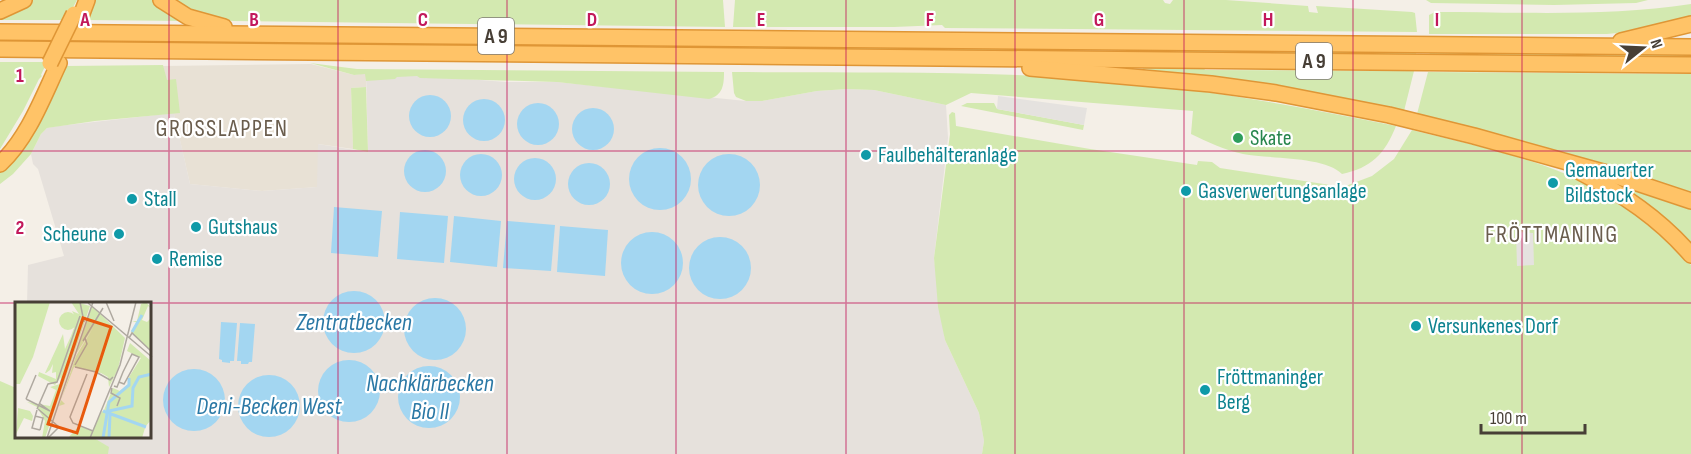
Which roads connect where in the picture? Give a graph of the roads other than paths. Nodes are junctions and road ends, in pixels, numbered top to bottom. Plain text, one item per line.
1 (24, 0) edge
2 (87, 0) edge
3 (161, 0) edge
4 (78, 10) edge
5 (0, 11) edge
6 (1691, 24) edge
7 (0, 32) edge
8 (247, 33) junction
9 (1593, 47) junction
10 (1691, 47) edge
11 (4, 50) edge
12 (936, 57) junction
13 (55, 63) junction
14 (1691, 65) edge
15 (0, 154) edge
16 (1559, 161) junction
17 (0, 165) edge
18 (1691, 201) edge
19 (1691, 255) edge

1 - 5 highway
2 - 4 highway
3 - 8 highway
4 - 13 highway
6 - 9 highway
7 - 8 highway, A 9
8 - 9 highway, A 9
9 - 10 highway, A 9
11 - 12 highway, A 9
12 - 14 highway, A 9
12 - 16 highway
13 - 15 highway
13 - 17 highway
16 - 18 highway
16 - 19 highway

